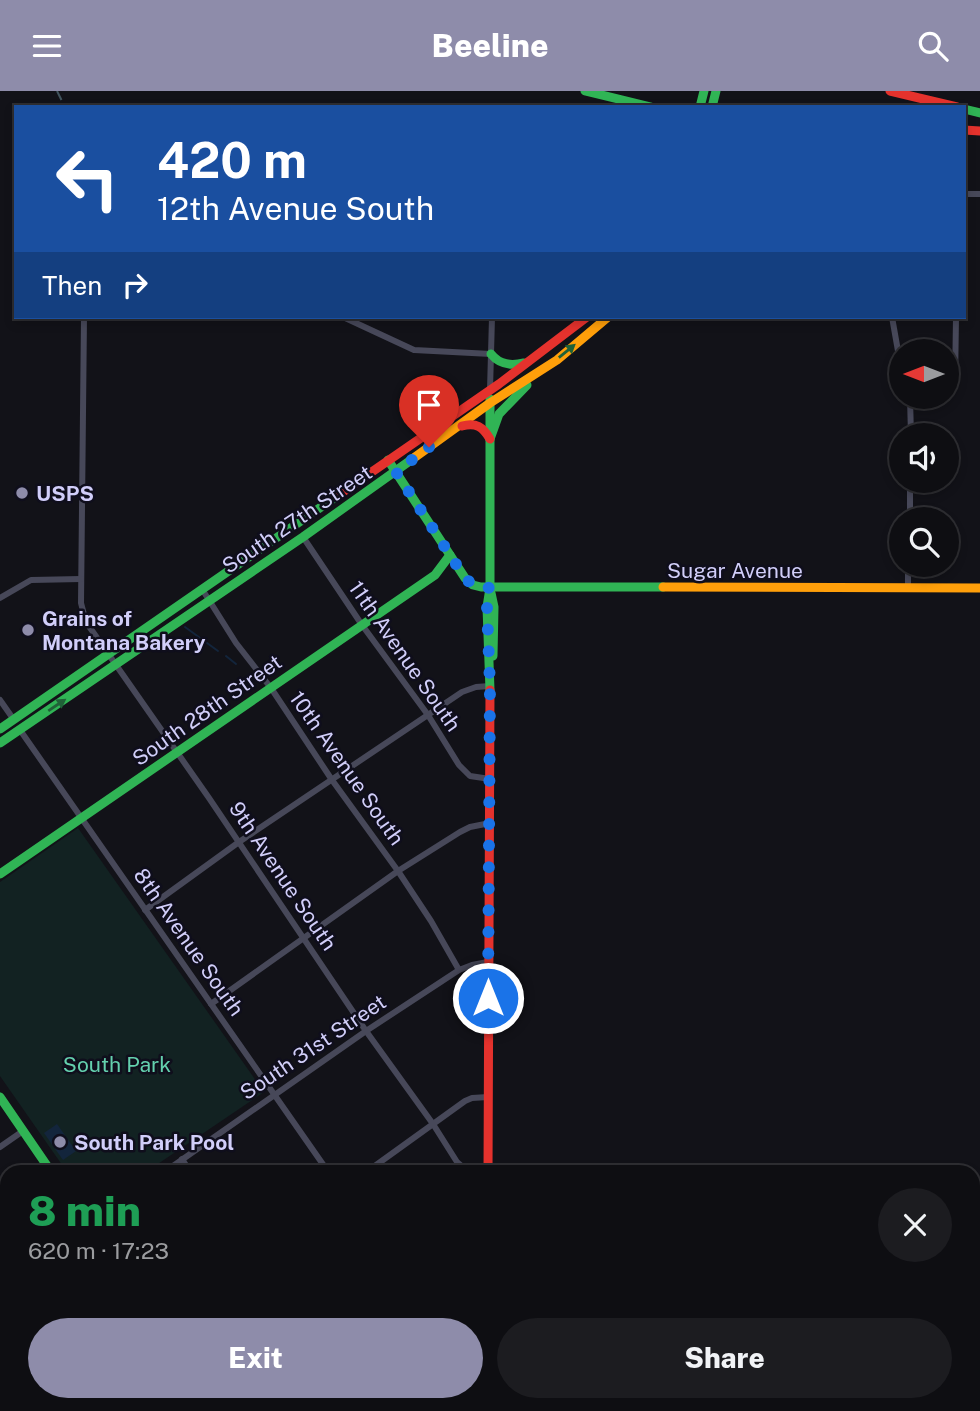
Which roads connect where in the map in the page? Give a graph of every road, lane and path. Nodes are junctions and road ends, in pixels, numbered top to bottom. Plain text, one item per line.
1 (585, 91) edge
2 (890, 91) edge
3 (643, 105) edge
4 (949, 105) edge
5 (84, 319) edge
6 (347, 319) edge
7 (492, 319) edge
8 (584, 319) edge
9 (605, 319) edge
10 (892, 319) edge
11 (956, 319) edge
12 (896, 339) edge
13 (956, 339) edge
14 (491, 355) junction
15 (533, 359) junction
16 (544, 368) junction
17 (490, 390) junction
18 (490, 403) junction
19 (456, 428) junction
20 (490, 439) junction
21 (387, 460) junction
22 (396, 472) junction
23 (303, 537) junction
24 (450, 555) junction
25 (461, 571) junction
26 (435, 575) junction
27 (908, 577) edge
28 (81, 579) junction
29 (490, 588) junction
30 (908, 588) junction
31 (980, 588) edge
32 (202, 589) junction
33 (0, 598) edge
34 (208, 601) junction
35 (362, 625) junction
36 (108, 654) junction
37 (116, 665) junction
38 (490, 686) junction
39 (271, 688) junction
40 (0, 700) edge
41 (428, 715) junction
42 (14, 720) junction
43 (0, 729) edge
44 (20, 730) junction
45 (0, 743) edge
46 (176, 753) junction
47 (490, 779) junction
48 (332, 780) junction
49 (80, 818) junction
50 (490, 823) junction
51 (239, 842) junction
52 (398, 871) junction
53 (0, 874) edge
54 (145, 910) junction
55 (305, 938) junction
56 (488, 962) junction
57 (459, 970) junction
58 (211, 1004) junction
59 (366, 1031) junction
60 (275, 1094) junction
61 (0, 1097) edge
62 (488, 1097) junction
63 (433, 1124) junction
64 (23, 1131) junction
65 (0, 1147) edge
66 (181, 1159) junction
67 (46, 1165) edge
68 (173, 1165) edge
69 (185, 1165) edge
70 (324, 1165) edge
71 (376, 1165) edge
72 (461, 1165) edge
73 (486, 1165) edge

1 - 3 main road
2 - 4 main road
5 - 28 street, 9th Avenue South
6 - 14 street
7 - 14 street
8 - 15 main road, South 27th Street
16 -> 9 main road, South 27th Street
10 - 12 street
11 - 13 street
14 - 15 main road
14 - 17 street
15 - 17 main road, South 27th Street
16 - 18 main road, South 27th Street
16 - 20 main road
17 - 18 main road
17 - 21 main road, South 27th Street
18 - 19 main road, South 27th Street
18 - 20 main road
19 - 20 main road
19 - 22 main road, South 27th Street
20 - 29 main road
21 - 22 main road
21 - 32 main road, South 27th Street
22 - 23 main road, South 27th Street
22 - 24 main road
23 - 34 main road, South 27th Street
23 - 35 street, 11th Avenue South
24 - 25 main road
24 - 26 main road, South 28th Street
25 - 26 main road, South 28th Street
25 - 29 main road
26 - 35 main road, South 28th Street
27 - 30 street
28 - 33 street
28 - 36 street, 9th Avenue South
29 - 30 main road, Sugar Avenue
29 - 38 main road
30 - 31 main road, Sugar Avenue
32 - 34 street, 10th Avenue South
32 - 36 main road, South 27th Street
34 - 37 main road, South 27th Street
34 - 39 street, 10th Avenue South
35 - 39 main road, South 28th Street
35 - 41 street, 11th Avenue South
36 - 37 street, 9th Avenue South
36 - 42 main road, South 27th Street
44 -> 37 main road, South 27th Street
37 - 46 street, 9th Avenue South
38 - 41 street
38 - 47 main road
39 - 46 main road, South 28th Street
39 - 48 street, 10th Avenue South
40 - 42 street
41 - 47 street, 11th Avenue South
41 - 48 street
42 - 43 main road, South 27th Street
44 - 45 main road, South 27th Street
44 - 49 street, 8th Avenue South
46 - 49 main road, South 28th Street
46 - 51 street, 9th Avenue South
47 - 50 main road
48 - 51 street
48 - 52 street, 10th Avenue South
49 - 53 main road, South 28th Street
49 - 54 street, 8th Avenue South
50 - 52 street
50 - 56 main road
51 - 54 street
51 - 55 street, 9th Avenue South
52 - 55 street
52 - 57 street, 10th Avenue South
54 - 58 street, 8th Avenue South
55 - 58 street
55 - 59 street, 9th Avenue South
56 - 57 street, South 31st Street
56 - 62 main road
57 - 59 street, South 31st Street
58 - 60 street, 8th Avenue South
59 - 60 street, South 31st Street
59 - 63 street, 9th Avenue South
60 - 66 street, South 31st Street
60 - 70 street, 8th Avenue South
61 - 64 main road
62 - 63 street
62 - 73 main road
63 - 71 street
63 - 72 street, 9th Avenue South
64 - 65 street
64 - 67 main road
66 - 68 street, South 31st Street
66 - 69 street

